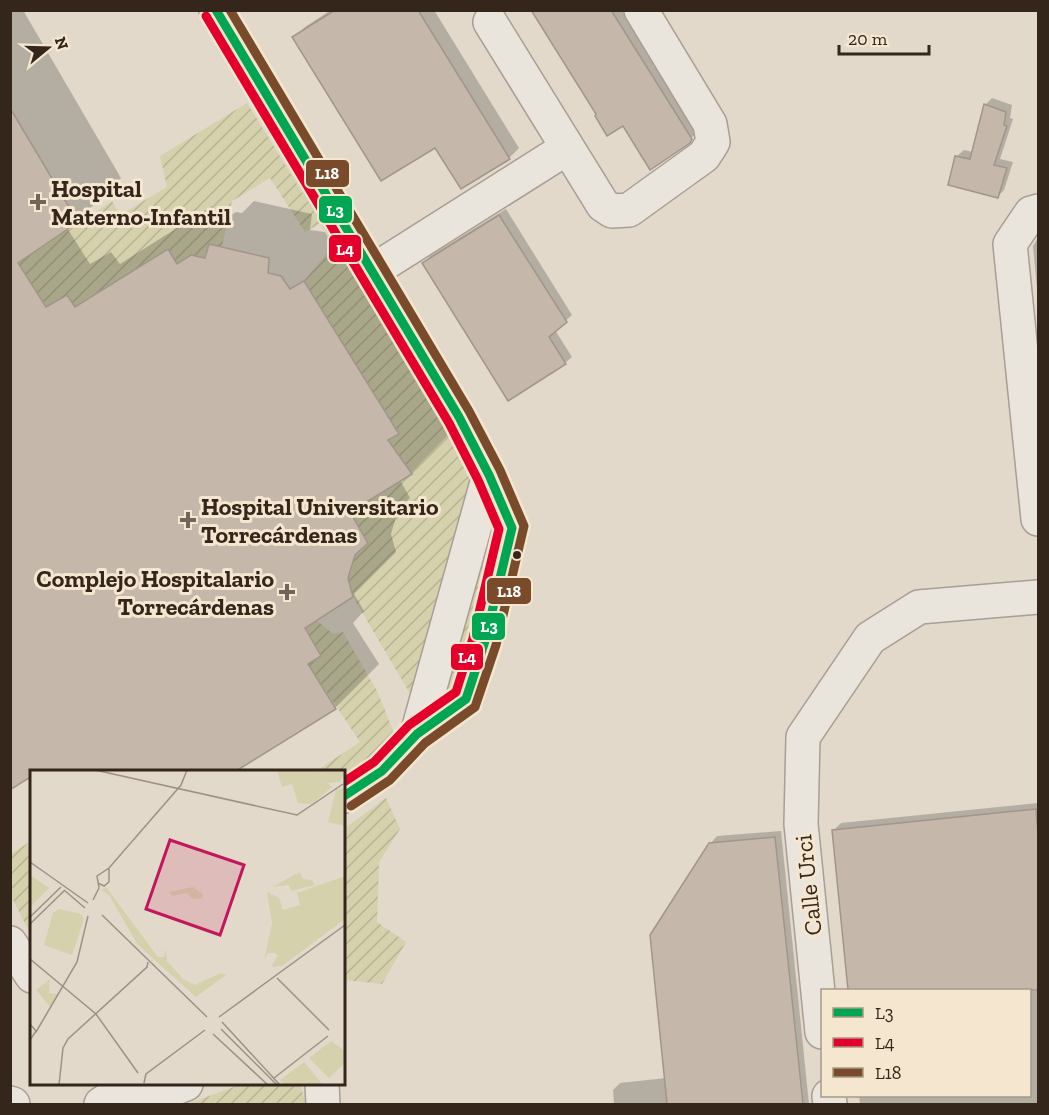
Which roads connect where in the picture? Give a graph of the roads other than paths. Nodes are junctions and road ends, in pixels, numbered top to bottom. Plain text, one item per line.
1 (216, 10) edge
2 (641, 10) edge
3 (490, 22) dead end
4 (567, 148) junction
5 (1035, 212) edge
6 (371, 272) junction
7 (1038, 519) edge
8 (1038, 597) edge
9 (345, 795) edge
10 (10, 943) edge
11 (30, 973) edge
12 (821, 1022) edge
13 (182, 1085) edge
14 (322, 1085) edge
15 (104, 1095) edge
16 (323, 1104) edge

1 - 6 street
2 - 4 street
3 - 4 street
4 - 6 street
5 - 7 street
6 - 9 street
8 - 12 street, Calle Urci
10 - 11 street
13 - 15 street
14 - 16 street

